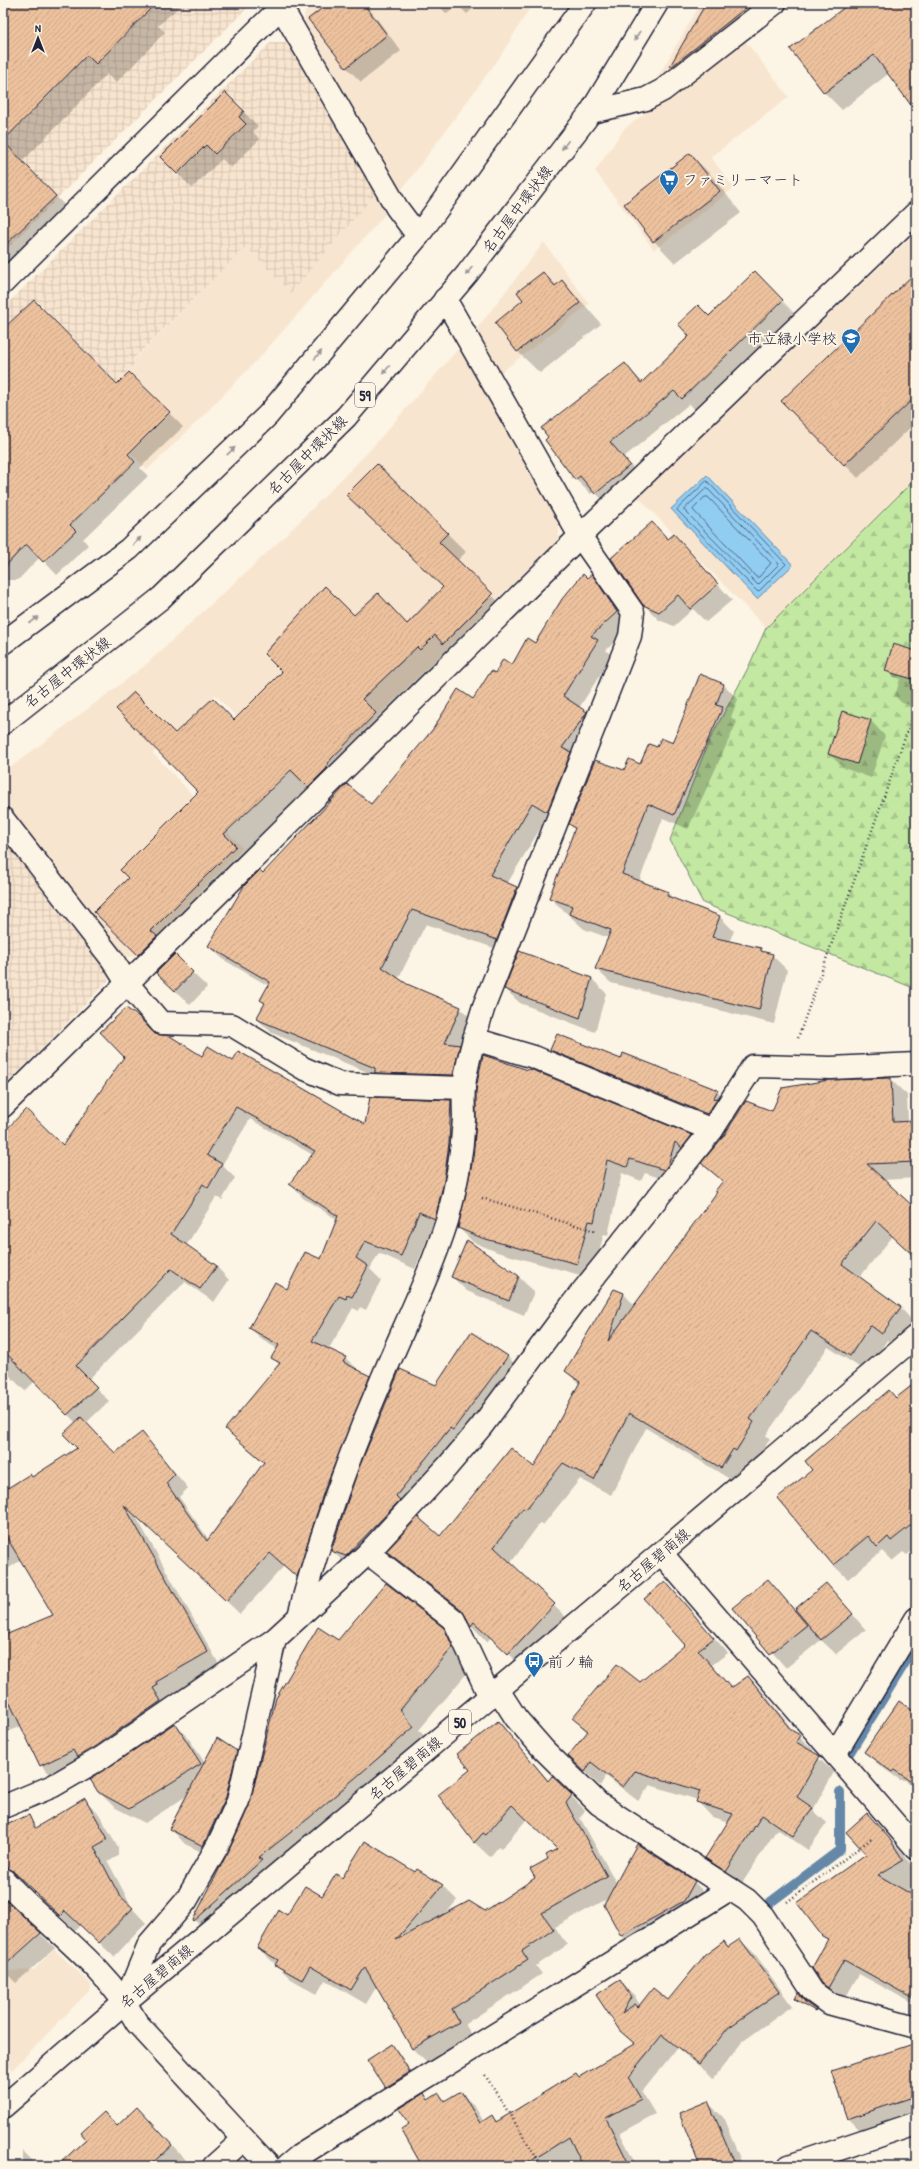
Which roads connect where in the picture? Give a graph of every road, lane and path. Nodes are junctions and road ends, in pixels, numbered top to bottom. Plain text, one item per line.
1 (585, 3) edge
2 (657, 3) edge
3 (775, 3) edge
4 (282, 4) edge
5 (591, 112) junction
6 (916, 214) edge
7 (418, 236) junction
8 (3, 283) edge
9 (445, 299) junction
10 (580, 536) junction
11 (3, 643) edge
12 (912, 718) dead end
13 (3, 723) edge
14 (3, 819) edge
15 (127, 983) junction
16 (474, 1039) junction
17 (916, 1064) edge
18 (788, 1067) junction
19 (464, 1088) junction
20 (3, 1106) edge
21 (712, 1130) junction
22 (455, 1190) junction
23 (626, 1240) junction
24 (916, 1336) edge
25 (368, 1553) junction
26 (661, 1553) junction
27 (299, 1616) junction
28 (916, 1619) edge
29 (275, 1639) junction
30 (494, 1693) junction
31 (835, 1754) junction
32 (3, 1807) edge
33 (894, 1822) junction
34 (916, 1848) edge
35 (3, 1879) edge
36 (730, 1889) junction
37 (765, 1919) junction
38 (125, 2002) junction
39 (916, 2027) edge
40 (470, 2050) junction
41 (3, 2107) edge
42 (916, 2124) edge
43 (244, 2139) junction
44 (214, 2166) edge
45 (269, 2166) edge
46 (287, 2166) edge
47 (542, 2166) edge
48 (789, 2166) edge

1 - 7 street
2 -> 5 street, 名古屋中環状線 / 59
3 - 5 street
4 - 7 street
4 - 8 street
5 -> 9 street, 名古屋中環状線 / 59
6 - 10 street
11 -> 7 street
9 - 10 street
9 -> 13 street, 名古屋中環状線 / 59
10 - 15 street
10 - 16 street
12 - 18 path
14 - 15 street
15 - 19 street
15 - 20 street
16 - 19 street
16 - 21 street
17 - 18 street
18 - 21 street
19 - 22 street
21 - 23 street
22 - 23 path
22 - 27 street
23 - 25 street
24 - 26 street, 名古屋碧南線 / 50
25 - 27 street
25 - 30 street
26 - 30 street, 名古屋碧南線 / 50
26 - 31 street
27 - 29 street
28 - 31 street
29 - 32 street
29 - 38 street
30 - 36 street
30 - 38 street, 名古屋碧南線 / 50
31 - 33 street
33 - 34 street
33 - 37 path
35 - 38 street
36 - 37 street
36 - 40 street
37 - 39 street
38 - 41 street, 名古屋碧南線 / 50
38 - 43 street
40 - 46 street
40 - 47 path
42 - 48 street
43 - 44 street
43 - 45 street

